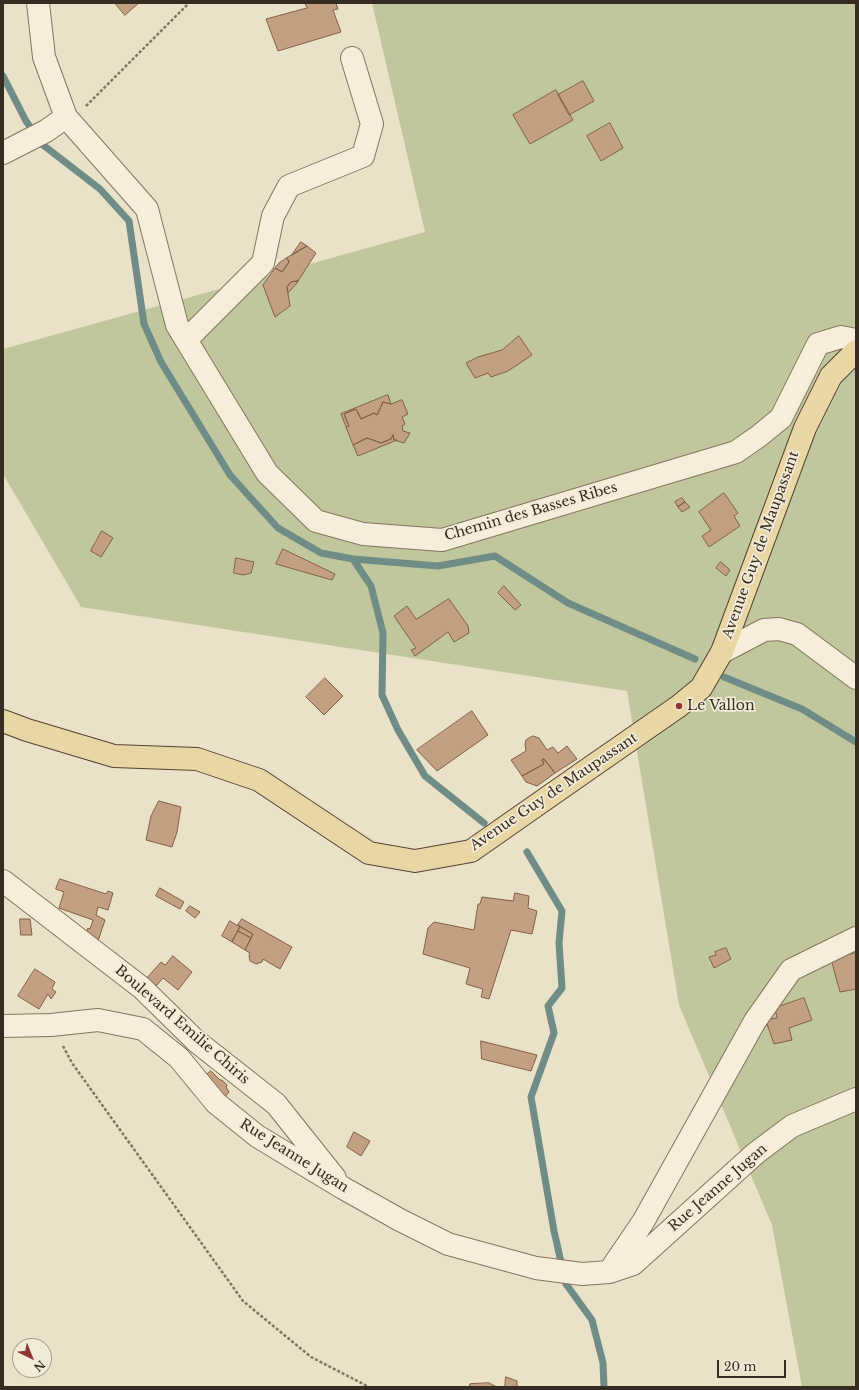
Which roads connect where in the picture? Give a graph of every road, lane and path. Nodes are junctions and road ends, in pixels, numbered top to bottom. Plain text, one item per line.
1 (38, 3) edge
2 (189, 3) edge
3 (352, 58) dead end
4 (66, 117) junction
5 (3, 153) edge
6 (186, 340) junction
7 (856, 340) edge
8 (856, 350) edge
9 (722, 652) junction
10 (856, 678) edge
11 (3, 721) edge
12 (3, 881) edge
13 (856, 938) edge
14 (51, 1025) junction
15 (3, 1026) edge
16 (856, 1099) edge
17 (343, 1188) junction
18 (609, 1272) junction
19 (369, 1387) edge

1 - 4 street, Chemin des Basses Ribes
2 - 4 path
3 - 6 street
4 - 5 street
4 - 6 street, Chemin des Basses Ribes
6 - 7 street, Chemin des Basses Ribes
8 - 9 main road, Avenue Guy de Maupassant
9 - 10 street
9 - 11 main road, Avenue Guy de Maupassant
12 - 17 street, Boulevard Emilie Chiris
13 - 18 street
14 - 15 street, Rue Jeanne Jugan
14 - 17 street, Rue Jeanne Jugan
14 - 19 path
16 - 18 street, Rue Jeanne Jugan
17 - 18 street, Rue Jeanne Jugan

